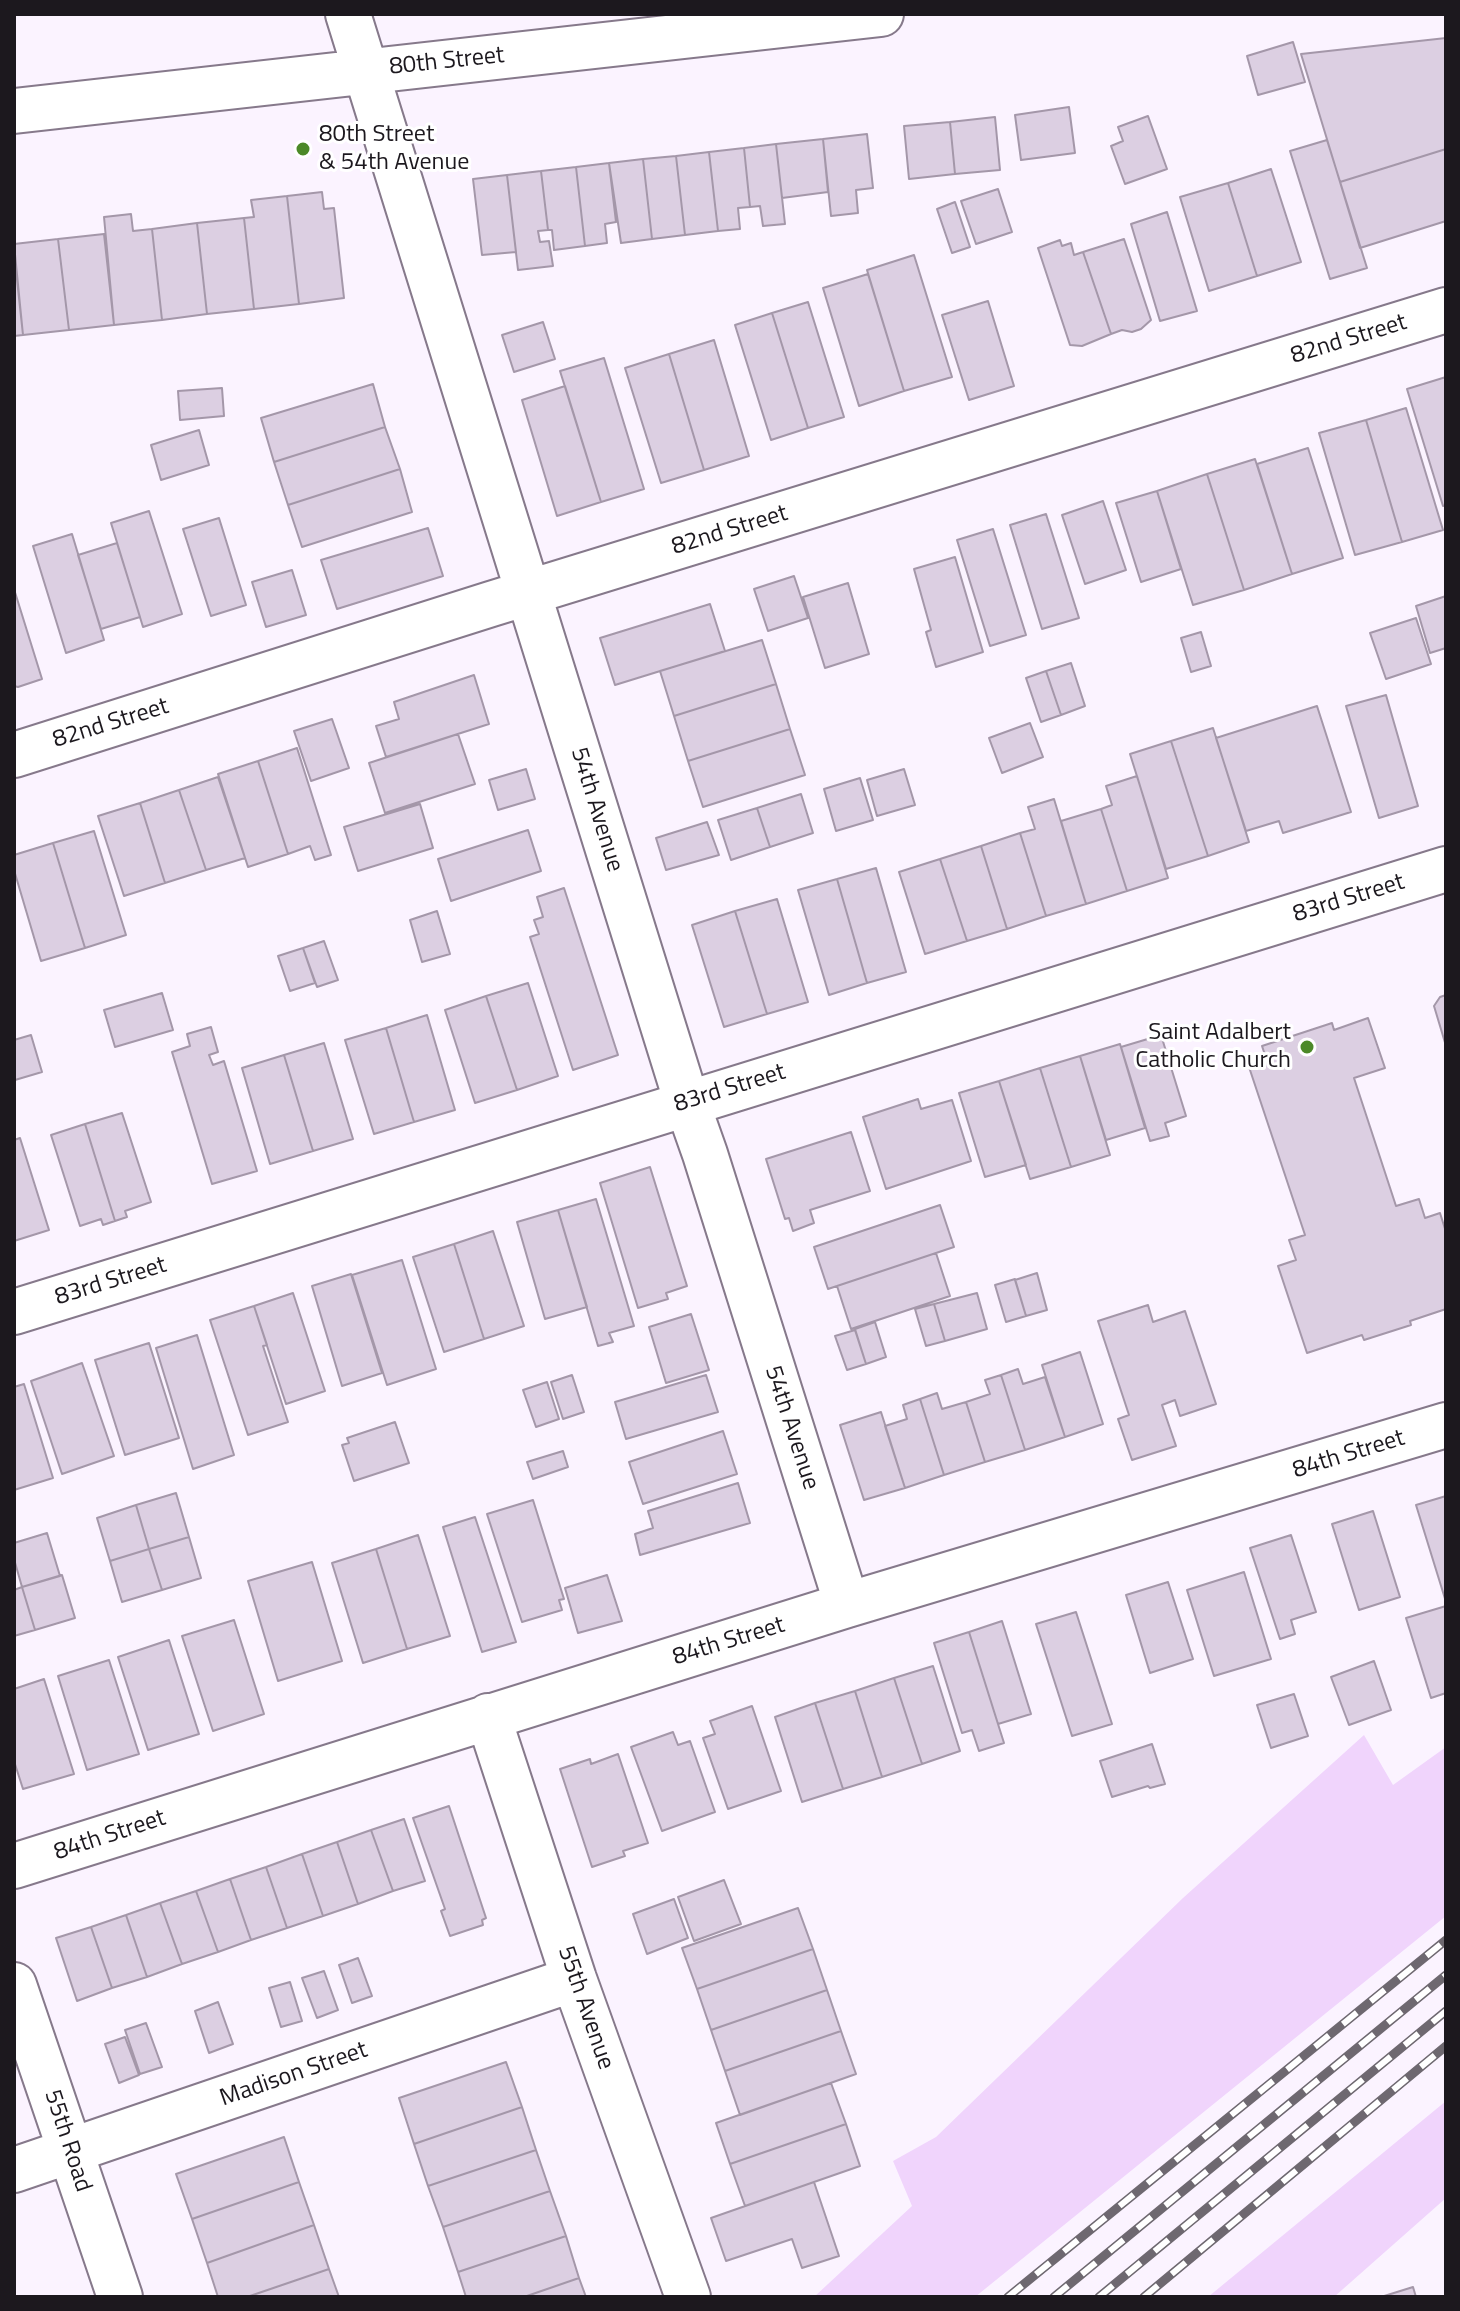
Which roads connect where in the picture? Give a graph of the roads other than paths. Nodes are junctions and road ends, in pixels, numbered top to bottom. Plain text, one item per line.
1 (348, 14) edge
2 (881, 14) edge
3 (365, 71) junction
4 (14, 111) edge
5 (1446, 310) edge
6 (528, 593) junction
7 (14, 755) edge
8 (1446, 869) edge
9 (687, 1103) junction
10 (14, 1312) edge
11 (1446, 1425) edge
12 (847, 1605) junction
13 (488, 1716) junction
14 (14, 1866) edge
15 (574, 1979) junction
16 (14, 1985) edge
17 (70, 2152) junction
18 (14, 2170) edge
19 (120, 2297) edge
20 (688, 2297) edge

1 - 3 street, 54th Avenue
2 - 3 street, 80th Street
3 - 4 street, 80th Street
3 - 6 street, 54th Avenue
5 - 6 street, 82nd Street
6 - 7 street, 82nd Street
6 - 9 street, 54th Avenue
8 - 9 street, 83rd Street
9 - 10 street, 83rd Street
9 - 12 street, 54th Avenue
11 - 12 street, 84th Street
12 - 13 street, 84th Street
13 - 14 street, 84th Street
13 - 15 street, 55th Avenue
15 - 17 street, Madison Street
15 - 20 street, 55th Avenue
16 - 17 street, 55th Road
17 - 18 street, Madison Street
17 - 19 street, 55th Road

